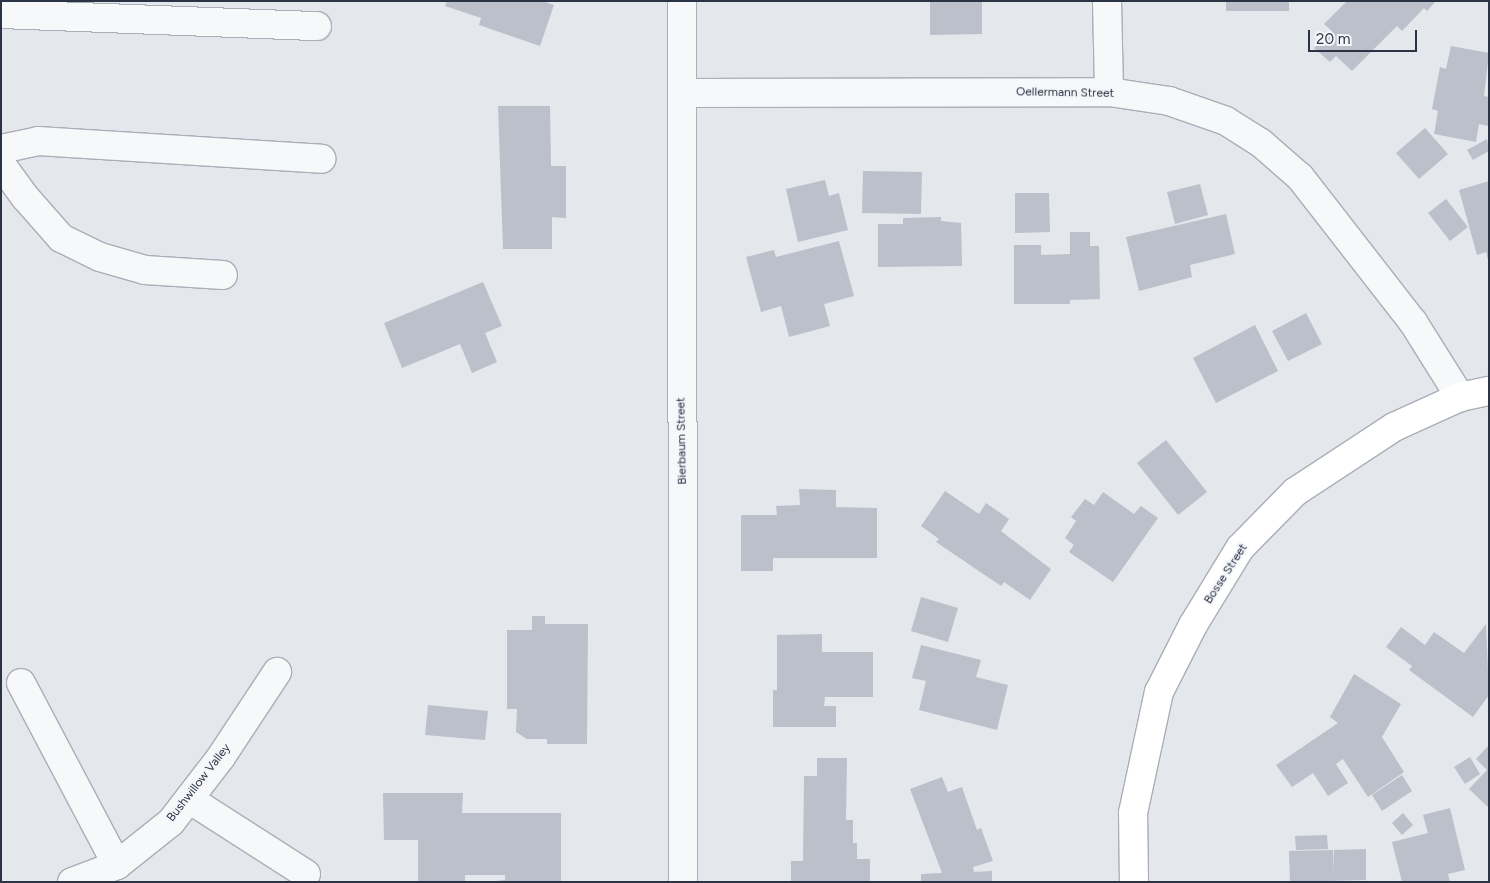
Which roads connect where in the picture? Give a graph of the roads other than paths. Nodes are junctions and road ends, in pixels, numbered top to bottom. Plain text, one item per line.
1 (682, 1) edge
2 (1107, 1) edge
3 (1, 14) edge
4 (317, 26) dead end
5 (1109, 92) junction
6 (683, 93) junction
7 (1, 149) edge
8 (321, 159) dead end
9 (1, 164) edge
10 (222, 275) dead end
11 (1489, 390) edge
12 (1460, 397) junction
13 (277, 672) dead end
14 (21, 683) dead end
15 (189, 799) junction
16 (110, 872) edge
17 (306, 874) dead end
18 (72, 882) edge
19 (683, 882) edge
20 (1134, 882) edge

1 - 6 street, Bierbaum Street
2 - 5 street
3 - 4 street
5 - 6 street, Oellermann Street
5 - 12 street, Oellermann Street
6 - 19 street, Bierbaum Street
7 - 8 street
9 - 10 street
11 - 12 street, Bosse Street
12 - 20 street, Bosse Street
13 - 15 street, Bushwillow Valley
14 - 16 street
15 - 16 street, Bushwillow Valley
15 - 17 street
16 - 18 street, Bushwillow Valley

